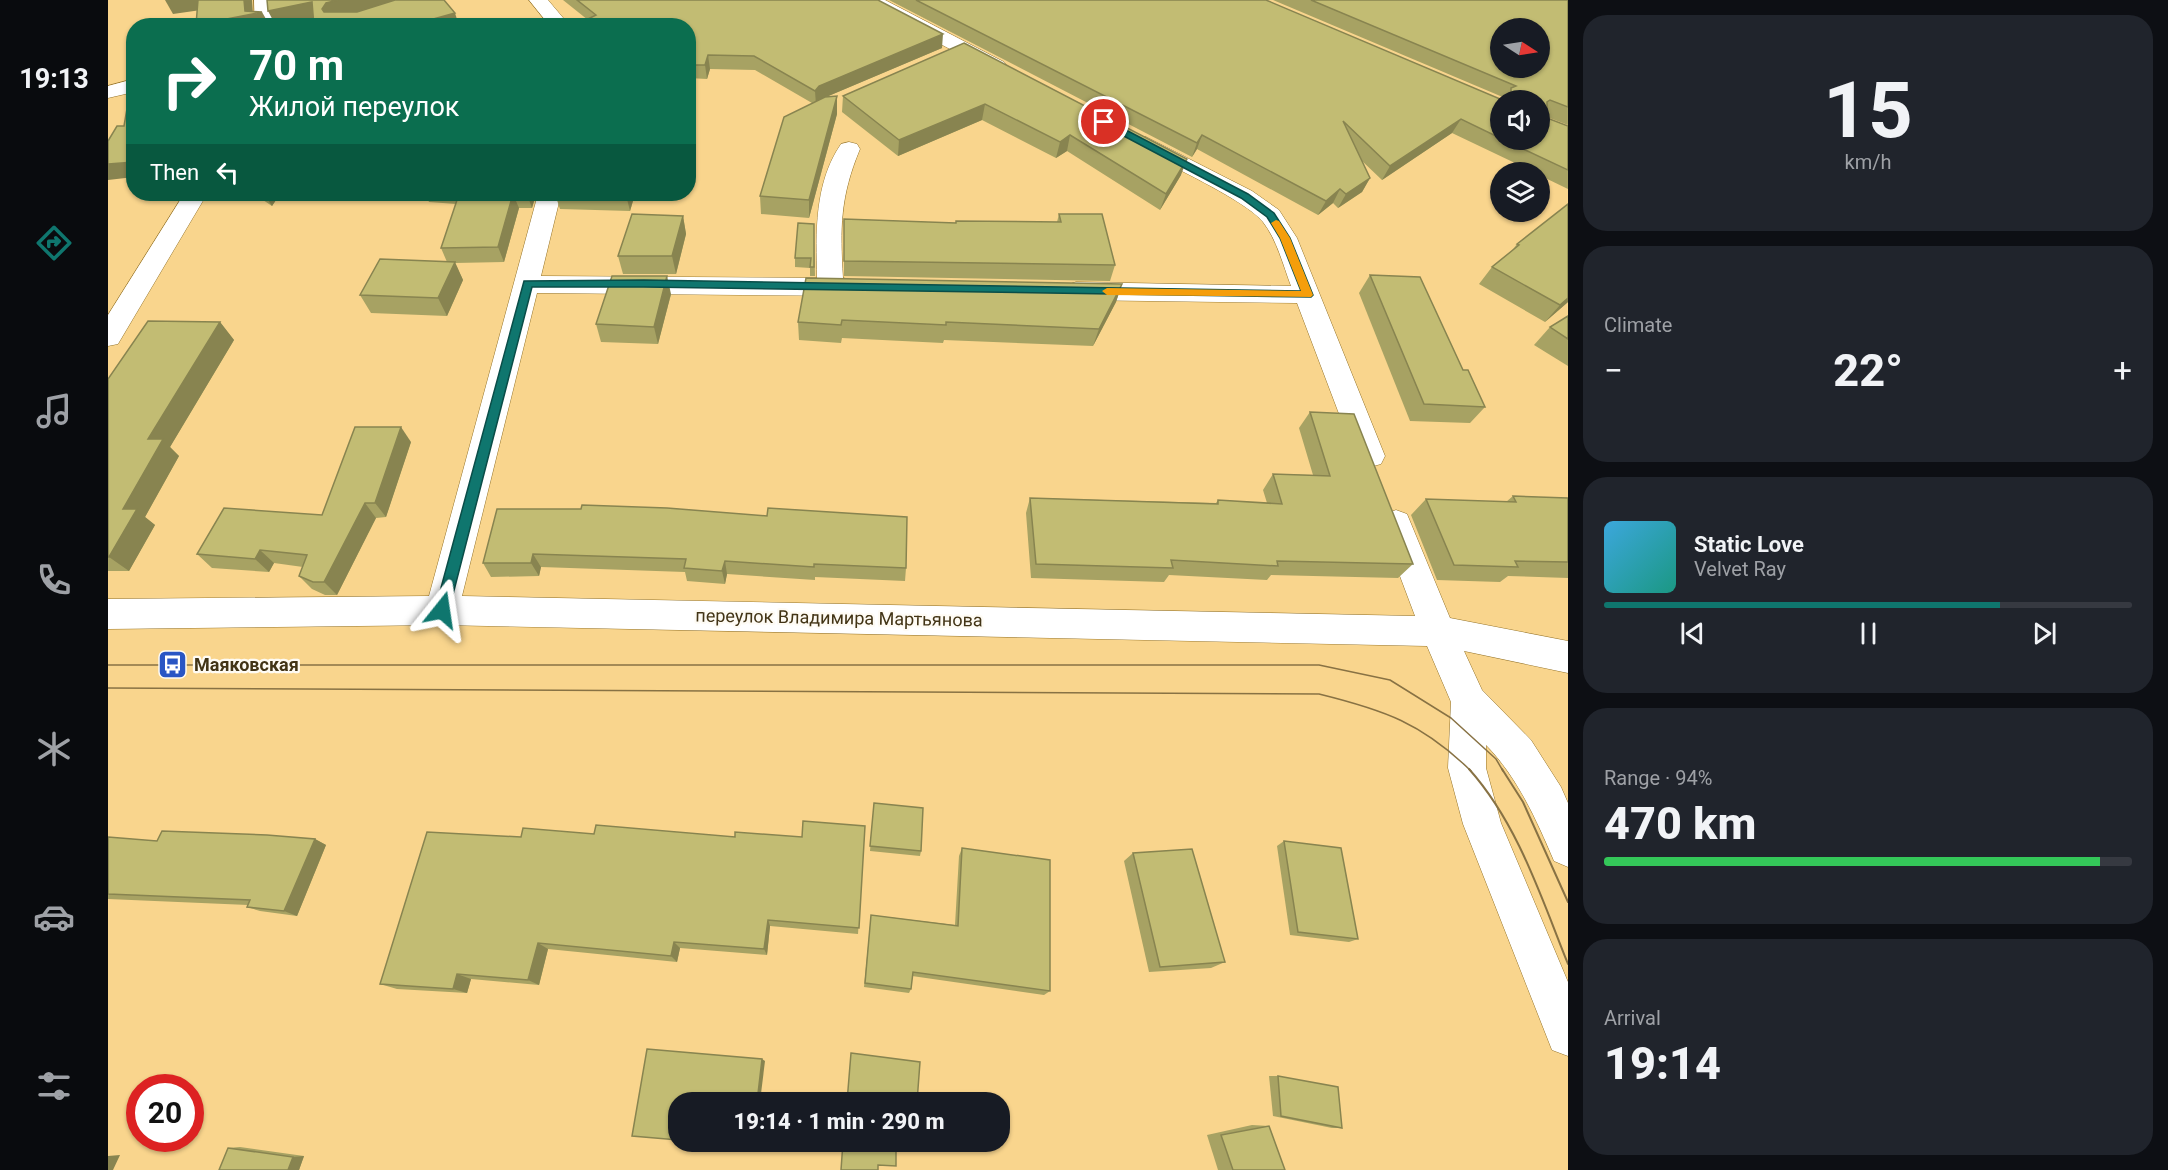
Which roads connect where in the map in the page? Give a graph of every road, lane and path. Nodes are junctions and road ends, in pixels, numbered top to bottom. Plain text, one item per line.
1 (263, 0) edge
2 (538, 0) edge
3 (872, 0) edge
4 (264, 18) edge
5 (554, 18) edge
6 (1016, 75) edge
7 (126, 87) edge
8 (108, 92) edge
9 (1130, 136) edge
10 (849, 149) dead end
11 (191, 201) edge
12 (547, 201) edge
13 (528, 284) junction
14 (830, 286) junction
15 (878, 287) edge
16 (1057, 290) edge
17 (1308, 295) junction
18 (108, 337) edge
19 (442, 610) junction
20 (108, 614) edge
21 (1438, 631) junction
22 (1568, 657) edge
23 (1469, 702) junction
24 (1568, 847) edge
25 (1568, 1034) edge

1 - 4 street
2 - 5 street
3 - 6 street
7 - 8 street
9 - 17 street
10 - 14 street
11 - 18 street
12 - 13 street
13 - 14 street
13 - 19 street
14 - 15 street
16 - 17 street
17 - 21 street
19 - 20 street, переулок Владимира Мартьянова
19 - 21 street, переулок Владимира Мартьянова
21 - 22 street, переулок Владимира Мартьянова
21 - 23 street
23 - 24 street
23 - 25 street

